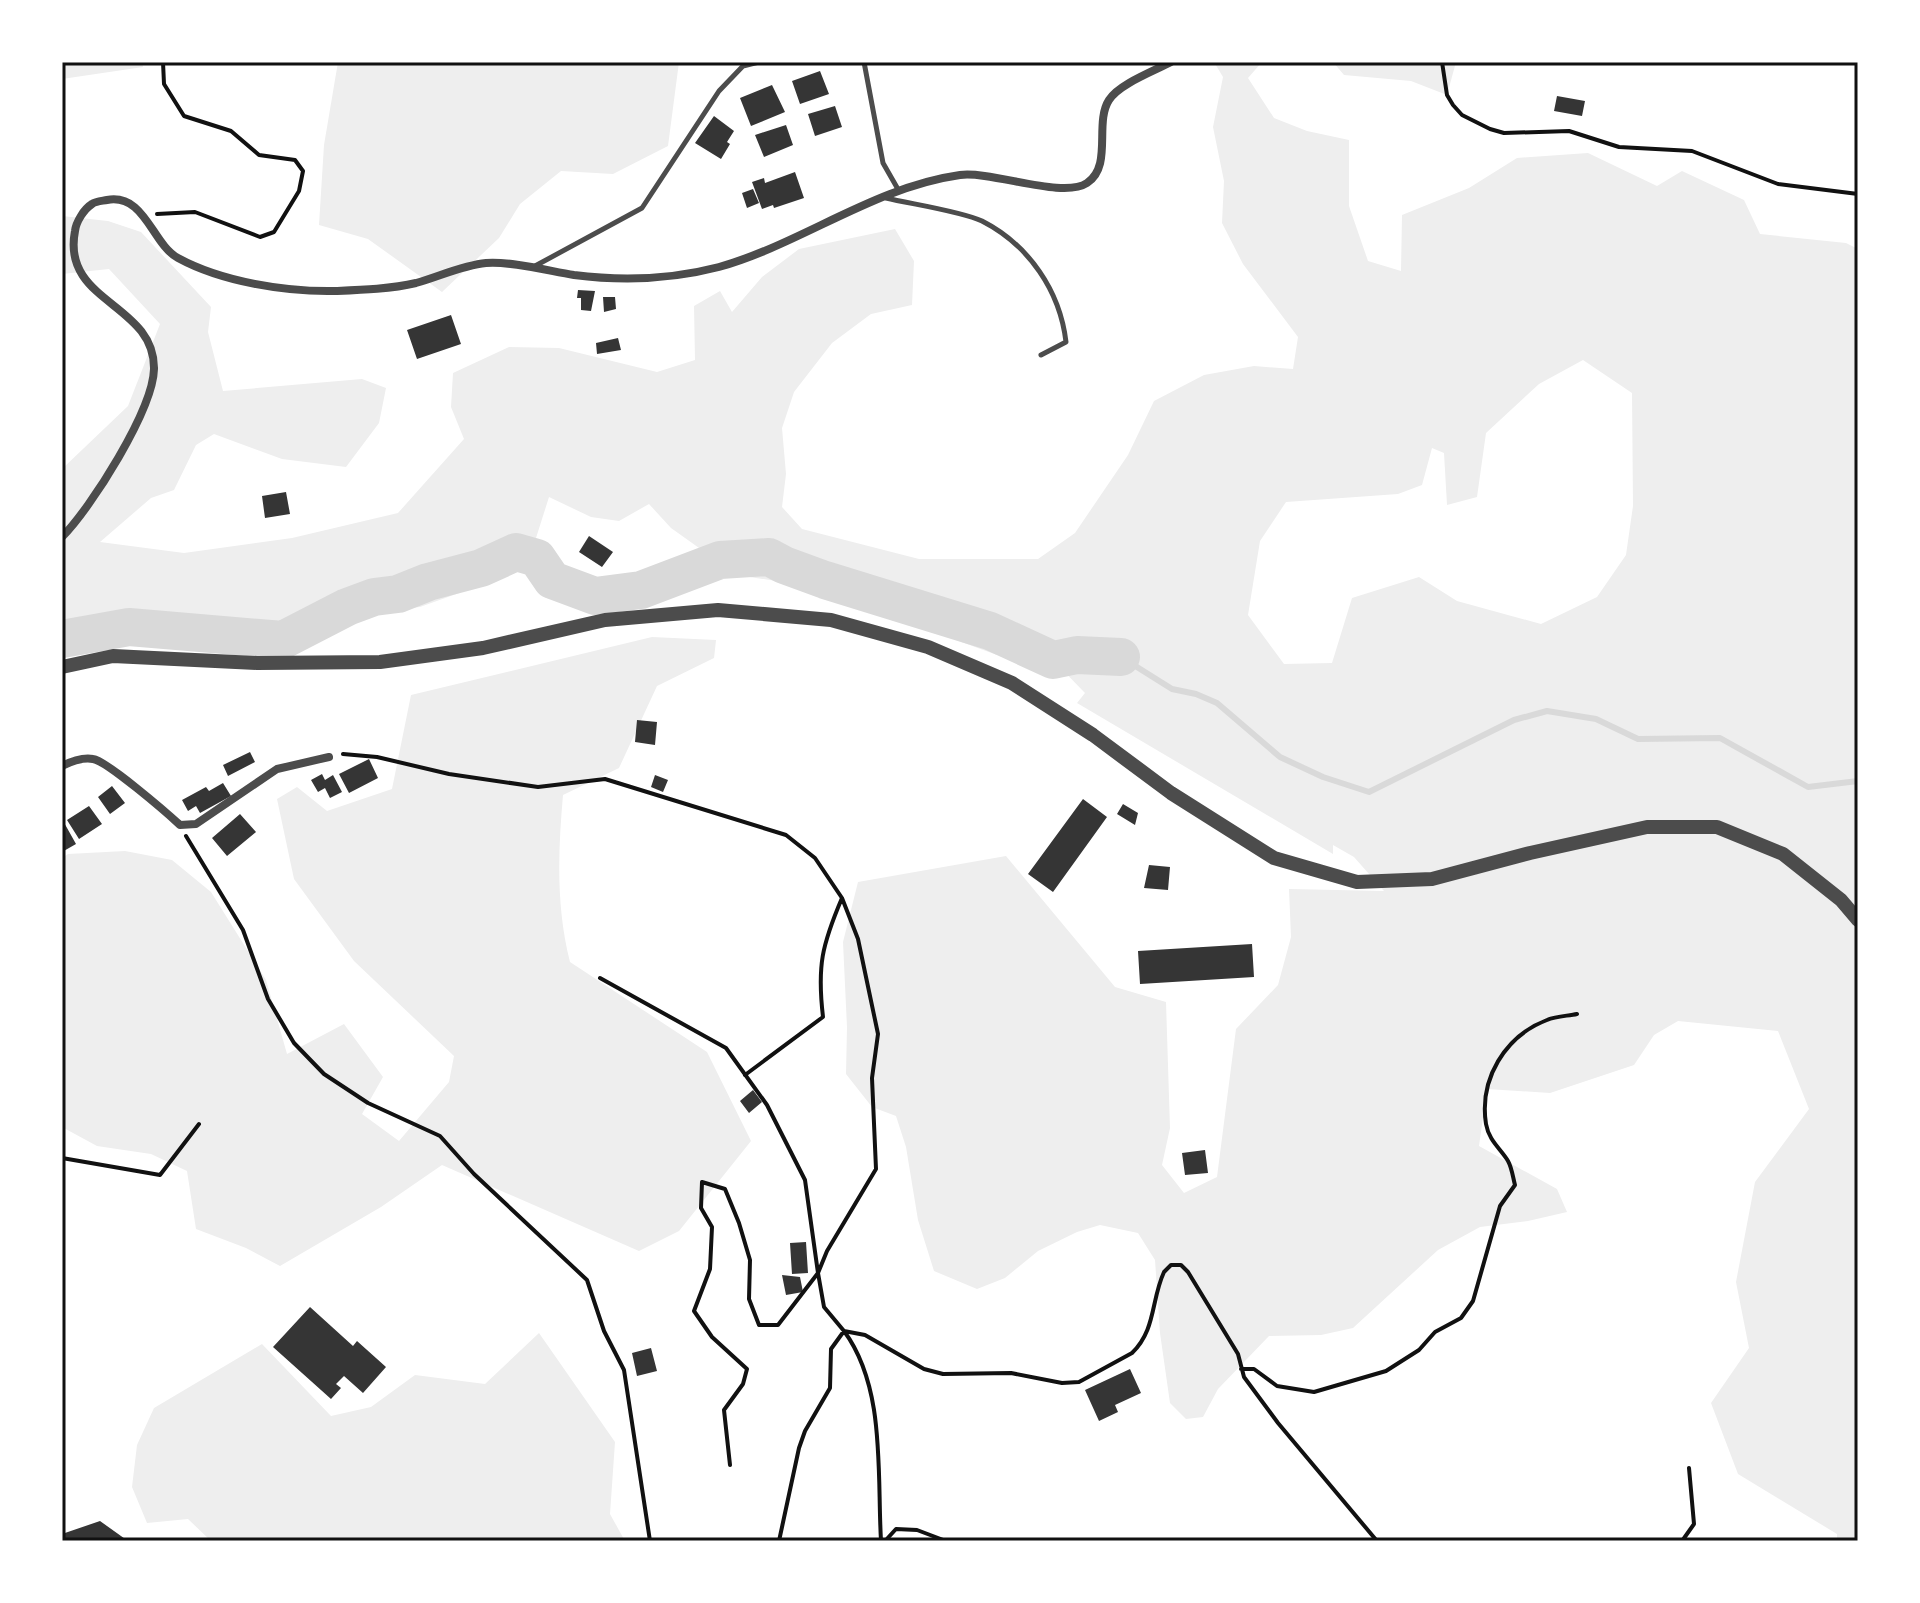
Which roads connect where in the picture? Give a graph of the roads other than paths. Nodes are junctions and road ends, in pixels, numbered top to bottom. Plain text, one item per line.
1 (759, 62) edge
2 (864, 62) edge
3 (1171, 62) edge
4 (899, 192) junction
5 (885, 198) junction
6 (531, 268) junction
7 (1041, 355) dead end
8 (62, 537) edge
9 (62, 667) edge
10 (329, 757) road end
11 (62, 766) edge
12 (1858, 920) edge

1 - 6 lane
2 - 4 lane
3 - 4 street
4 - 5 street
5 - 6 street
5 - 7 lane
6 - 8 street
9 - 12 street
10 - 11 street

